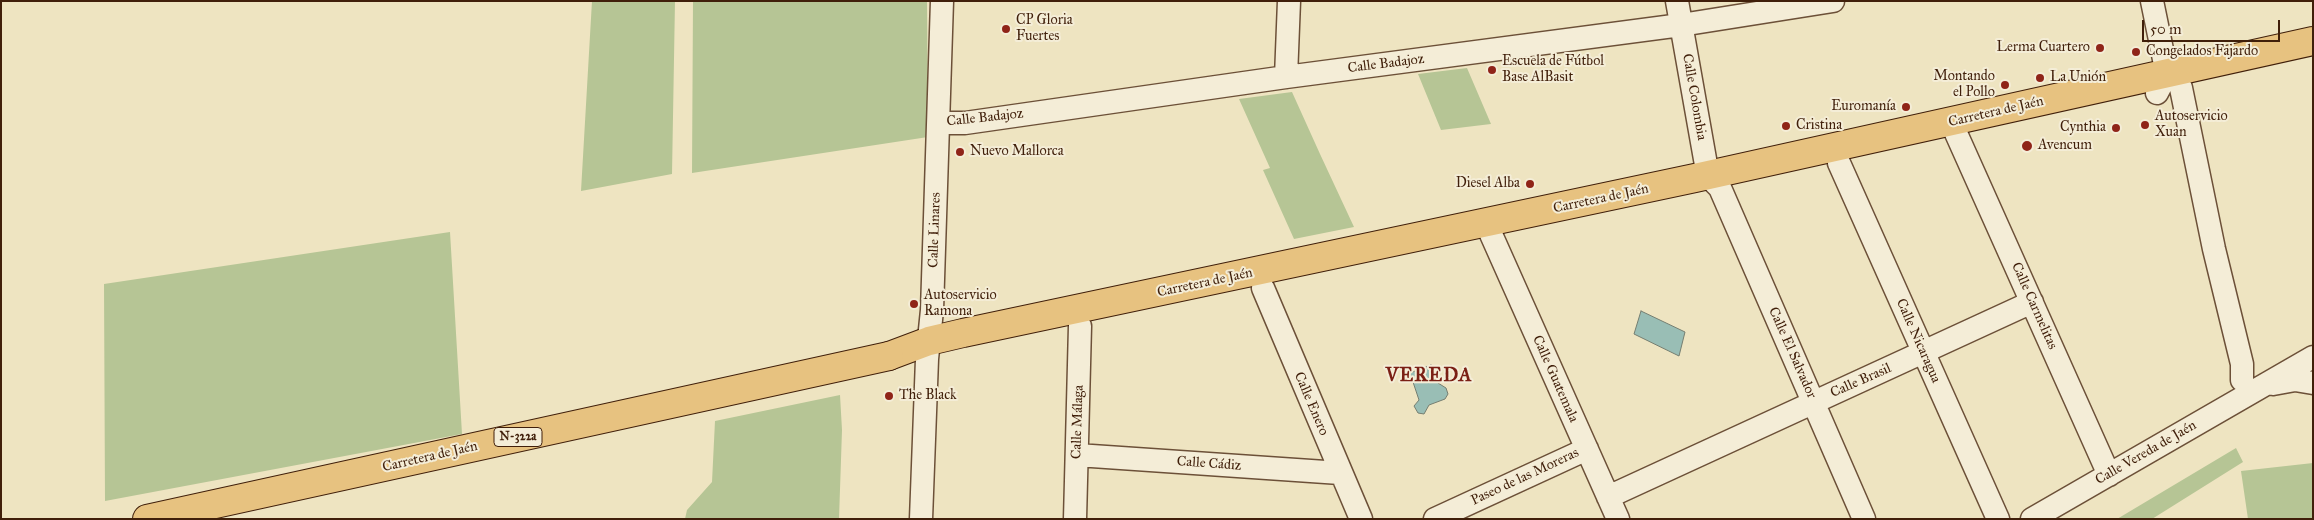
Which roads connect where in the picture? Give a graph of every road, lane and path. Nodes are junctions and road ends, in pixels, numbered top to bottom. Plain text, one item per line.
1 (942, 1) edge
2 (1289, 1) edge
3 (1677, 1) edge
4 (1833, 1) edge
5 (2152, 1) edge
6 (1803, 4) edge
7 (1681, 26) junction
8 (2313, 41) edge
9 (2313, 58) edge
10 (1286, 77) junction
11 (2168, 85) junction
12 (939, 123) junction
13 (1954, 130) junction
14 (1838, 163) junction
15 (1714, 182) junction
16 (1490, 231) junction
17 (1262, 288) junction
18 (2032, 302) junction
19 (1080, 326) junction
20 (928, 350) junction
21 (1922, 353) junction
22 (2313, 358) edge
23 (2251, 383) junction
24 (2313, 383) edge
25 (1813, 402) junction
26 (1587, 449) junction
27 (1077, 456) junction
28 (1340, 473) junction
29 (2109, 475) junction
30 (1608, 497) junction
31 (147, 519) edge
32 (921, 519) edge
33 (1075, 519) edge
34 (1361, 519) edge
35 (1435, 519) edge
36 (1618, 519) edge
37 (1864, 519) edge
38 (1998, 519) edge
39 (2032, 519) edge

1 - 12 street, Calle Linares
2 - 10 street
3 - 7 street, Calle Colombia
4 - 6 street, Calle Badajoz
5 - 11 street
6 - 7 street, Calle Badajoz
7 - 10 street, Calle Badajoz
7 - 15 street, Calle Colombia
8 - 11 main road, Carretera de Jaén
9 - 11 main road, Carretera de Jaén
10 - 12 street, Calle Badajoz
11 - 13 main road, Carretera de Jaén
11 - 23 street
12 - 20 street, Calle Linares
13 - 14 main road, Carretera de Jaén
13 - 15 main road, Carretera de Jaén
13 - 18 street, Calle Carmelitas
14 - 15 main road, Carretera de Jaén
14 - 21 street, Calle Nicaragua
15 - 16 main road, Carretera de Jaén
15 - 25 street, Calle El Salvador
16 - 17 main road, Carretera de Jaén
16 - 20 main road, Carretera de Jaén
16 - 26 street, Calle Guatemala
17 - 19 main road, Carretera de Jaén
17 - 28 street, Calle Enero
18 - 21 street, Calle Brasil
18 - 29 street, Calle Carmelitas
19 - 20 main road, Carretera de Jaén
19 - 27 street, Calle Málaga
20 - 31 main road, Carretera de Jaén / N-322a
20 - 32 street, Calle Linares
21 - 25 street, Calle Brasil
21 - 38 street, Calle Nicaragua
22 - 23 street, Calle Vereda de Jaén
23 - 24 street, Calle Vereda de Jaén
23 - 29 street, Calle Vereda de Jaén
25 - 30 street, Calle Brasil
25 - 37 street, Calle El Salvador
26 - 30 street, Calle Guatemala
26 - 35 street, Paseo de las Moreras
27 - 28 street, Calle Cádiz
27 - 33 street, Calle Málaga
28 - 34 street, Calle Enero
29 - 39 street, Calle Vereda de Jaén
30 - 36 street, Calle Guatemala

